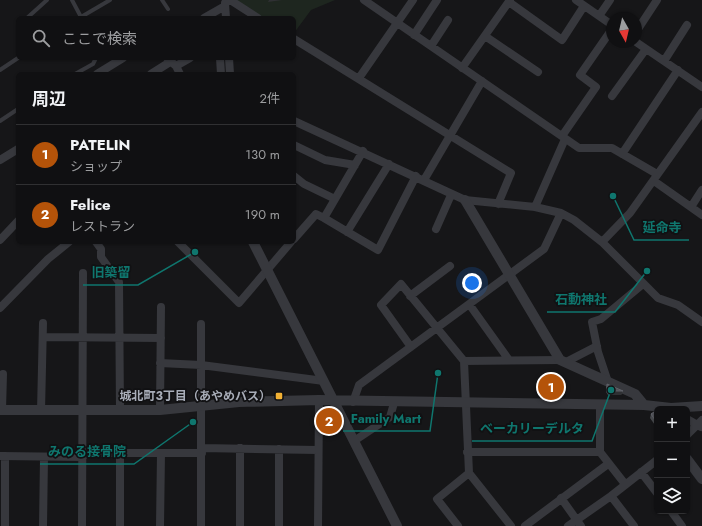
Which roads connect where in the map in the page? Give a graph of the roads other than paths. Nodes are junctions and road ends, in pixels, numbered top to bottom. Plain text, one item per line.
1 (47, 0) edge
2 (72, 0) edge
3 (110, 0) edge
4 (162, 0) edge
5 (364, 0) edge
6 (413, 0) edge
7 (437, 0) edge
8 (576, 0) edge
9 (610, 0) edge
10 (657, 0) edge
11 (510, 1) edge
12 (226, 2) edge
13 (373, 3) edge
14 (584, 6) junction
15 (168, 9) dead end
16 (216, 14) edge
17 (29, 16) edge
18 (79, 16) edge
19 (83, 16) edge
20 (226, 16) edge
21 (254, 16) edge
22 (599, 16) junction
23 (448, 20) dead end
24 (606, 21) edge
25 (397, 23) junction
26 (642, 23) edge
27 (687, 25) dead end
28 (414, 35) junction
29 (485, 36) junction
30 (606, 38) edge
31 (296, 40) edge
32 (431, 46) junction
33 (642, 46) edge
34 (646, 49) junction
35 (16, 59) edge
36 (95, 60) edge
37 (120, 60) edge
38 (220, 60) edge
39 (229, 60) edge
40 (664, 61) junction
41 (171, 62) edge
42 (462, 68) junction
43 (0, 70) edge
44 (678, 70) junction
45 (78, 72) edge
46 (102, 72) edge
47 (154, 72) edge
48 (178, 72) edge
49 (221, 72) edge
50 (230, 72) edge
51 (538, 72) dead end
52 (359, 78) junction
53 (482, 81) junction
54 (702, 87) edge
55 (612, 96) dead end
56 (16, 110) edge
57 (702, 112) edge
58 (0, 121) edge
59 (296, 122) edge
60 (452, 135) junction
61 (563, 138) junction
62 (296, 146) edge
63 (16, 150) edge
64 (363, 151) junction
65 (622, 154) junction
66 (0, 160) edge
67 (389, 164) junction
68 (355, 165) junction
69 (416, 176) junction
70 (655, 177) junction
71 (296, 178) edge
72 (424, 180) junction
73 (702, 190) edge
74 (451, 195) junction
75 (335, 199) junction
76 (466, 200) junction
77 (498, 204) junction
78 (535, 207) junction
79 (691, 207) junction
80 (561, 213) junction
81 (702, 215) edge
82 (324, 218) junction
83 (16, 222) edge
84 (436, 229) dead end
85 (347, 232) junction
86 (296, 237) edge
87 (0, 240) edge
88 (602, 242) junction
89 (67, 244) edge
90 (97, 244) edge
91 (180, 244) edge
92 (255, 244) edge
93 (289, 244) edge
94 (450, 266) dead end
95 (268, 269) junction
96 (84, 273) dead end
97 (510, 274) junction
98 (643, 284) junction
99 (410, 296) junction
100 (469, 304) junction
101 (0, 308) edge
102 (161, 308) dead end
103 (693, 314) junction
104 (702, 315) edge
105 (702, 322) edge
106 (43, 323) dead end
107 (201, 324) dead end
108 (436, 328) junction
109 (43, 337) junction
110 (84, 337) junction
111 (119, 338) junction
112 (161, 338) junction
113 (597, 346) junction
114 (411, 347) junction
115 (464, 360) junction
116 (509, 360) junction
117 (563, 361) junction
118 (160, 363) junction
119 (201, 365) junction
120 (2, 374) dead end
121 (324, 381) junction
122 (608, 382) junction
123 (318, 400) junction
124 (333, 401) junction
125 (354, 402) junction
126 (394, 403) junction
127 (465, 403) junction
128 (600, 405) junction
129 (644, 405) junction
130 (202, 406) junction
131 (654, 406) edge
132 (702, 406) edge
133 (690, 407) edge
134 (1, 410) edge
135 (83, 410) junction
136 (160, 410) junction
137 (41, 411) junction
138 (120, 411) junction
139 (690, 420) edge
140 (700, 424) edge
141 (690, 432) edge
142 (354, 441) junction
143 (240, 448) junction
144 (279, 449) junction
145 (202, 450) junction
146 (318, 450) junction
147 (468, 452) junction
148 (600, 452) junction
149 (120, 453) junction
150 (161, 453) junction
151 (83, 455) junction
152 (3, 456) edge
153 (44, 457) junction
154 (654, 462) edge
155 (690, 463) edge
156 (608, 464) junction
157 (641, 472) junction
158 (468, 473) junction
159 (702, 479) edge
160 (624, 484) junction
161 (654, 489) edge
162 (611, 496) junction
163 (561, 498) junction
164 (673, 514) edge
165 (578, 523) edge
166 (5, 526) edge
167 (43, 526) edge
168 (82, 526) edge
169 (120, 526) edge
170 (160, 526) edge
171 (201, 526) edge
172 (240, 526) edge
173 (279, 526) edge
174 (318, 526) edge
175 (397, 526) edge
176 (458, 526) edge
177 (511, 526) edge
178 (525, 526) edge
179 (568, 526) edge
180 (634, 526) edge
181 (682, 526) edge

1 - 17 lane
2 - 18 lane
3 - 19 lane
4 - 15 lane
5 - 13 street
6 - 25 street
7 - 28 street
8 - 14 street
9 - 22 street
10 - 26 street
11 - 14 street
11 - 29 street
12 - 16 street
12 - 20 street
12 - 21 street
13 - 25 street
14 - 22 street
22 - 24 street
23 - 32 street
25 - 28 street
25 - 52 street
27 - 40 street
28 - 32 street
29 - 42 street
29 - 51 street
30 - 61 street
31 - 52 street
32 - 42 street
33 - 34 street
34 - 40 street
34 - 55 street
35 - 43 lane
36 - 45 lane
37 - 46 street
38 - 49 street
39 - 50 street
40 - 44 street
41 - 47 street
41 - 48 street
42 - 53 street
44 - 54 street
44 - 65 street
52 - 60 street
53 - 60 street
53 - 61 street
56 - 58 lane
57 - 70 street
59 - 64 street
60 - 72 street
60 - 77 street
61 - 65 street
61 - 78 street
62 - 68 street
63 - 66 street
64 - 67 street
64 - 68 street
65 - 70 street
67 - 69 street
67 - 85 street
68 - 75 street
69 - 72 street
69 - 85 street
70 - 79 street
70 - 88 street
71 - 75 street
72 - 74 street
73 - 79 street
74 - 76 street
74 - 84 street
75 - 82 street
76 - 77 street
76 - 97 street
77 - 78 street
78 - 80 street
79 - 81 street
80 - 88 street
80 - 97 street
82 - 85 street
82 - 86 street
83 - 87 street
88 - 98 street
89 - 101 street
90 - 111 street
91 - 95 street
92 - 95 street
93 - 95 street
94 - 99 street
95 - 121 street
96 - 110 street
97 - 100 street
97 - 117 street
98 - 103 street
98 - 113 street
99 - 108 street
99 - 114 street
100 - 108 street
100 - 116 street
102 - 112 street
103 - 104 street
103 - 105 street
106 - 109 street
107 - 119 street
108 - 114 street
108 - 115 street
109 - 110 street
109 - 137 street
110 - 111 street
110 - 135 street
111 - 112 street
111 - 138 street
112 - 118 street
113 - 117 street
113 - 122 street
114 - 125 street
115 - 116 street
115 - 127 street
116 - 117 street
117 - 122 street
118 - 119 street
118 - 136 street
119 - 121 street
119 - 130 street
120 - 134 street
121 - 124 street
122 - 129 street
123 - 124 street
123 - 130 street
123 - 146 street
124 - 125 street
124 - 142 street
125 - 126 street
126 - 127 street
126 - 142 street
127 - 128 street
127 - 147 street
128 - 129 street
128 - 148 street
129 - 131 street
130 - 136 street
130 - 145 street
132 - 133 street
134 - 137 street
135 - 137 street
135 - 138 street
135 - 151 street
136 - 138 street
139 - 140 street
140 - 141 street
142 - 175 street
143 - 144 street
143 - 145 street
143 - 172 street
144 - 146 street
144 - 173 street
145 - 150 street
145 - 171 street
146 - 174 street
147 - 148 street
147 - 158 street
148 - 156 street
149 - 150 street
149 - 151 street
149 - 169 street
150 - 170 street
151 - 153 street
151 - 168 street
152 - 153 street
152 - 166 street
153 - 167 street
154 - 157 street
155 - 159 street
156 - 160 street
156 - 163 street
157 - 160 street
157 - 161 street
158 - 176 street
158 - 177 street
160 - 162 street
162 - 165 street
162 - 180 street
163 - 165 street
163 - 178 street
164 - 181 street
165 - 179 street

